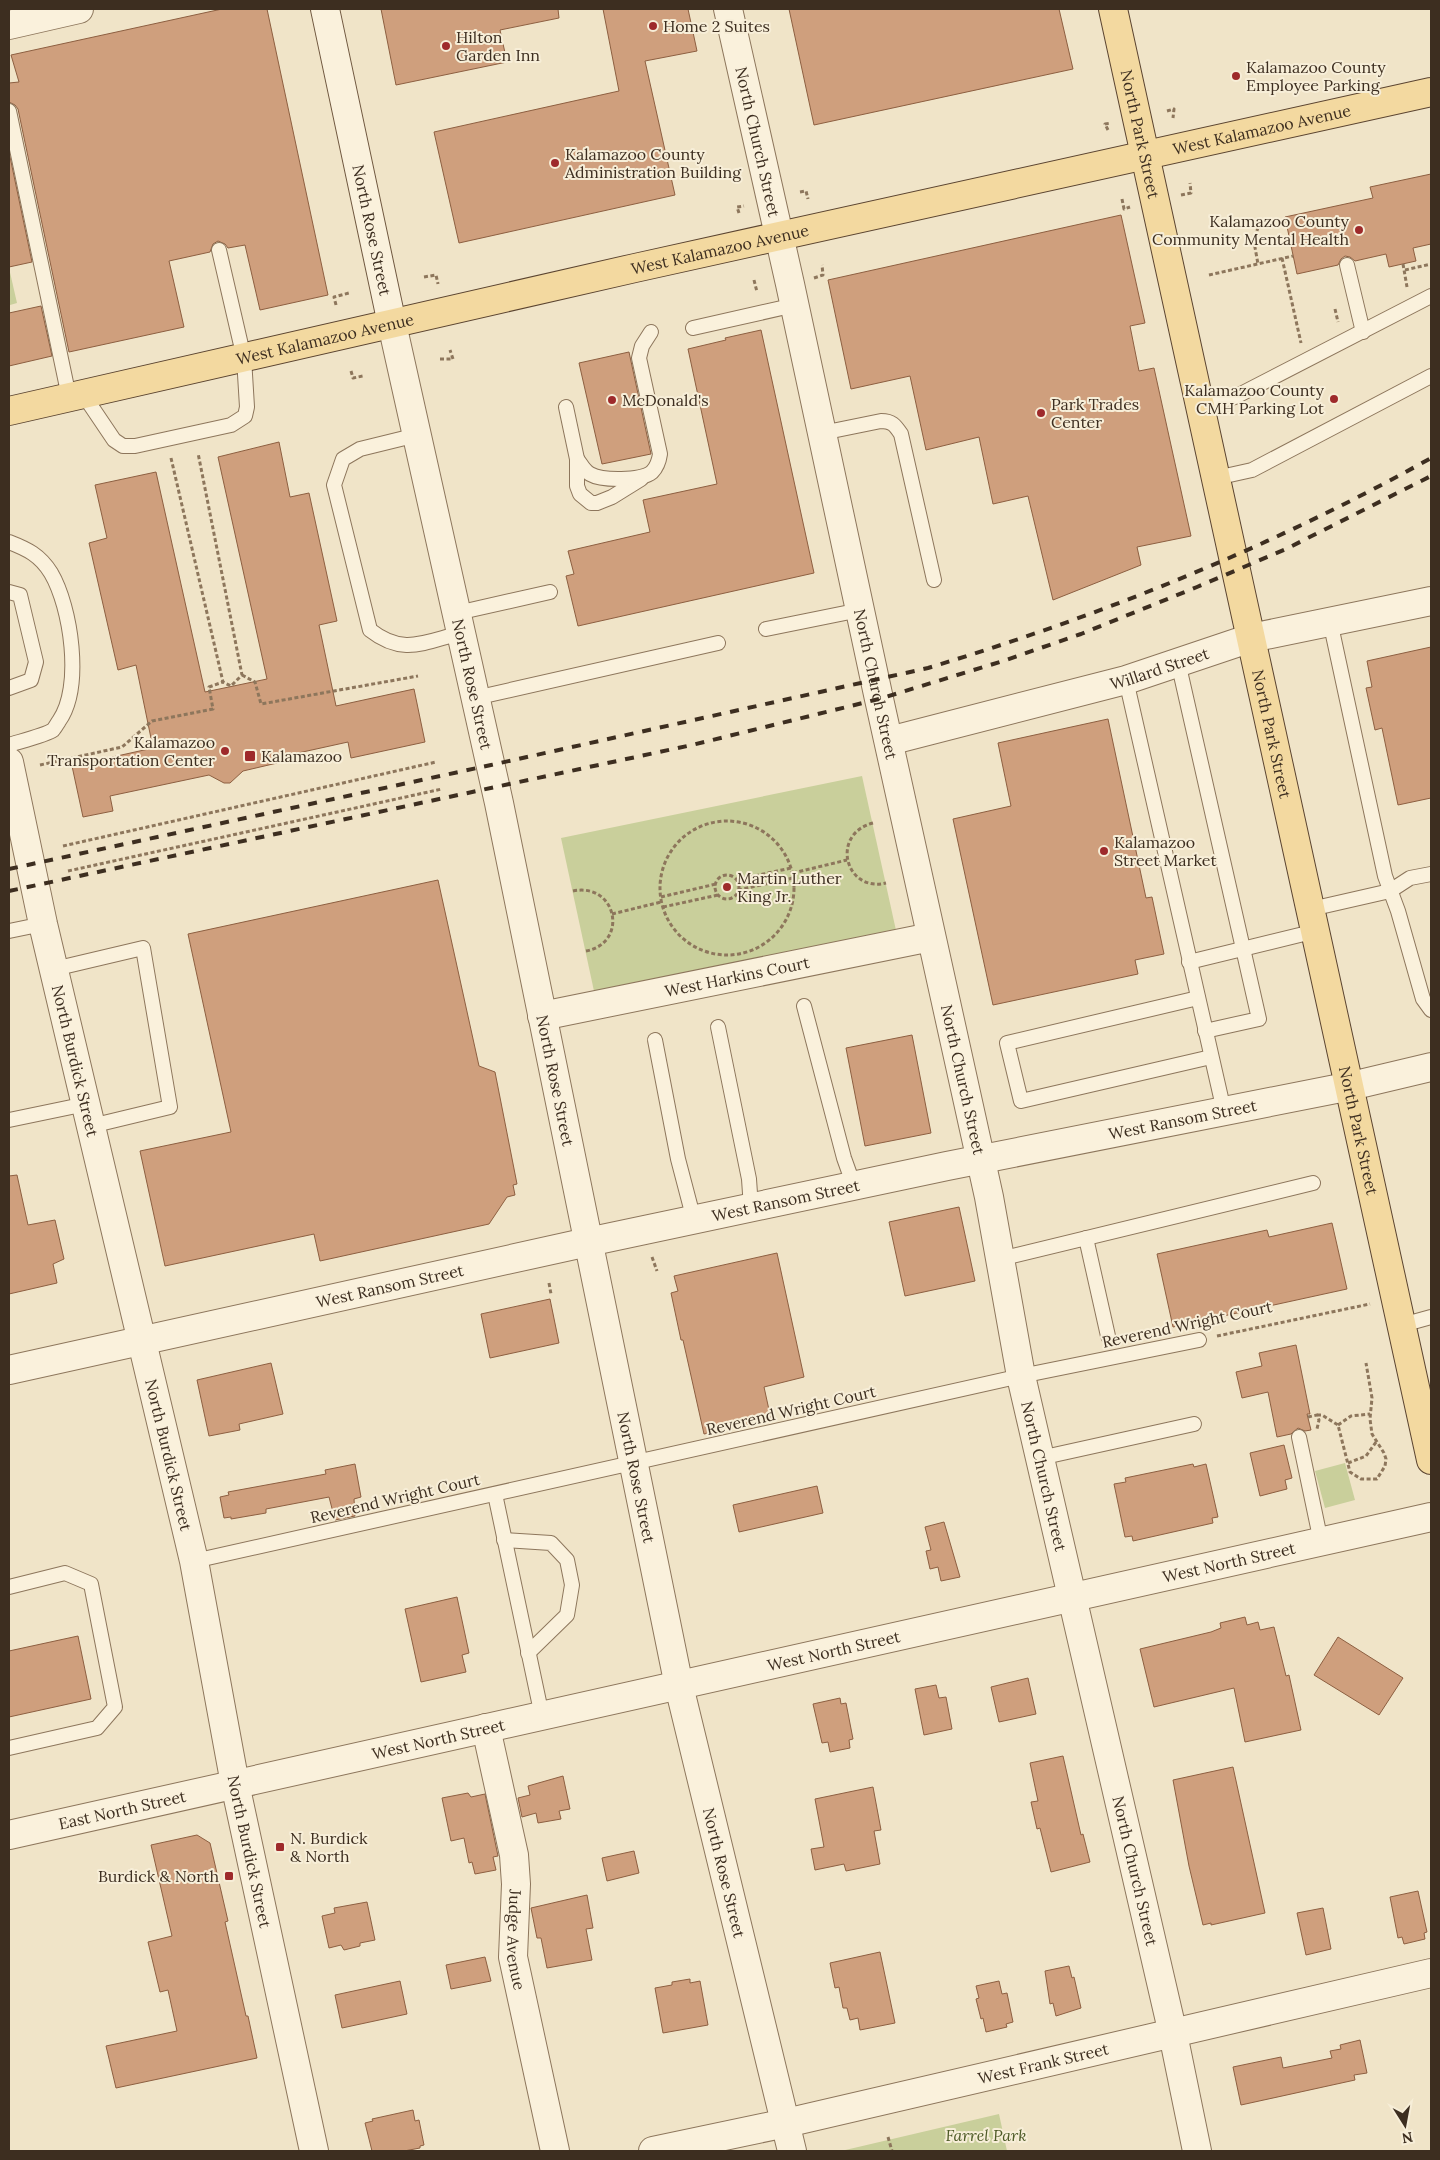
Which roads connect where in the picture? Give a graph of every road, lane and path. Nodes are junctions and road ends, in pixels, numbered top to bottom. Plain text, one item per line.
1 (79, 9) edge
2 (325, 9) edge
3 (728, 9) edge
4 (1113, 9) edge
5 (9, 25) edge
6 (1431, 92) edge
7 (9, 111) edge
8 (1167, 111) dead end
9 (1174, 118) dead end
10 (1112, 123) dead end
11 (1108, 130) dead end
12 (1144, 156) junction
13 (1190, 183) dead end
14 (800, 192) dead end
15 (1178, 196) dead end
16 (808, 199) dead end
17 (1122, 199) dead end
18 (744, 206) dead end
19 (1124, 209) dead end
20 (739, 213) dead end
21 (1258, 227) dead end
22 (780, 236) junction
23 (219, 250) dead end
24 (1293, 256) dead end
25 (1282, 258) junction
26 (1258, 264) junction
27 (1403, 264) dead end
28 (1431, 264) edge
29 (822, 265) dead end
30 (1347, 265) dead end
31 (1405, 270) junction
32 (1209, 275) dead end
33 (424, 277) dead end
34 (814, 279) dead end
35 (754, 280) dead end
36 (1406, 281) dead end
37 (438, 284) dead end
38 (757, 292) dead end
39 (349, 293) dead end
40 (1431, 296) edge
41 (336, 305) dead end
42 (795, 305) junction
43 (392, 324) junction
44 (693, 328) dead end
45 (650, 332) dead end
46 (1363, 332) junction
47 (1302, 348) dead end
48 (450, 350) dead end
49 (244, 358) junction
50 (440, 359) dead end
51 (351, 371) dead end
52 (363, 376) dead end
53 (1431, 376) edge
54 (76, 396) junction
55 (1200, 406) junction
56 (566, 407) dead end
57 (9, 411) edge
58 (822, 433) junction
59 (417, 435) junction
60 (198, 453) dead end
61 (171, 458) dead end
62 (577, 459) junction
63 (651, 473) junction
64 (1216, 478) junction
65 (9, 542) edge
66 (934, 580) dead end
67 (9, 592) edge
68 (550, 592) dead end
69 (1431, 601) edge
70 (860, 610) junction
71 (1330, 622) junction
72 (459, 623) junction
73 (766, 630) dead end
74 (1251, 638) junction
75 (718, 643) dead end
76 (1178, 662) junction
77 (242, 676) junction
78 (418, 676) dead end
79 (1126, 680) junction
80 (223, 682) junction
81 (9, 688) edge
82 (476, 698) junction
83 (889, 741) junction
84 (9, 745) edge
85 (9, 762) edge
86 (436, 762) dead end
87 (40, 765) dead end
88 (442, 789) dead end
89 (873, 823) dead end
90 (221, 832) dead end
91 (222, 837) junction
92 (17, 839) edge
93 (63, 846) dead end
94 (152, 847) dead end
95 (153, 852) junction
96 (847, 860) junction
97 (791, 868) junction
98 (68, 871) dead end
99 (793, 873) junction
100 (1431, 874) edge
101 (793, 878) junction
102 (736, 880) junction
103 (886, 883) dead end
104 (716, 884) junction
105 (573, 890) dead end
106 (738, 890) junction
107 (1390, 891) junction
108 (718, 895) junction
109 (661, 897) junction
110 (662, 902) junction
111 (663, 907) junction
112 (612, 914) junction
113 (1313, 920) junction
114 (43, 924) junction
115 (9, 931) edge
116 (931, 937) junction
117 (1244, 948) junction
118 (586, 951) dead end
119 (1190, 962) junction
120 (54, 969) junction
121 (1198, 998) junction
122 (804, 1006) dead end
123 (1431, 1010) edge
124 (542, 1016) junction
125 (718, 1027) dead end
126 (1205, 1031) junction
127 (655, 1040) dead end
128 (1211, 1057) junction
129 (1431, 1067) edge
130 (1351, 1086) junction
131 (1224, 1111) junction
132 (88, 1115) junction
133 (9, 1120) edge
134 (981, 1159) junction
135 (1313, 1183) dead end
136 (854, 1186) junction
137 (751, 1208) junction
138 (694, 1220) junction
139 (1086, 1238) junction
140 (588, 1242) junction
141 (652, 1256) dead end
142 (1000, 1259) junction
143 (657, 1271) dead end
144 (549, 1283) dead end
145 (551, 1294) dead end
146 (1397, 1299) junction
147 (1431, 1316) edge
148 (1402, 1325) junction
149 (1108, 1336) dead end
150 (140, 1340) junction
151 (1199, 1340) joint
152 (1366, 1363) dead end
153 (9, 1370) edge
154 (1021, 1376) junction
155 (1370, 1414) junction
156 (1317, 1415) dead end
157 (1194, 1424) dead end
158 (1338, 1425) junction
159 (1299, 1437) dead end
160 (1376, 1442) junction
161 (1040, 1458) junction
162 (1431, 1460) edge
163 (1348, 1463) junction
164 (632, 1464) junction
165 (495, 1494) junction
166 (1431, 1517) edge
167 (504, 1540) junction
168 (1321, 1542) junction
169 (194, 1562) junction
170 (9, 1587) edge
171 (1072, 1597) junction
172 (528, 1653) junction
173 (679, 1686) junction
174 (542, 1716) junction
175 (486, 1728) junction
176 (9, 1748) edge
177 (235, 1784) junction
178 (9, 1835) edge
179 (1431, 1972) edge
180 (1173, 2034) junction
181 (786, 2123) junction
182 (888, 2137) dead end
183 (314, 2151) edge
184 (555, 2151) edge
185 (653, 2151) edge
186 (792, 2151) edge
187 (892, 2151) edge
188 (1197, 2151) edge

1 - 5 street
2 - 43 street, North Rose Street
3 - 22 street, North Church Street
4 - 12 main road, North Park Street
6 - 12 main road, West Kalamazoo Avenue
7 - 54 lane
8 - 9 path
10 - 11 path
12 - 22 main road, West Kalamazoo Avenue
12 - 55 main road, North Park Street
13 - 15 path
14 - 16 path
17 - 19 path
18 - 20 path
21 - 26 path
22 - 42 street, North Church Street
22 - 43 main road, West Kalamazoo Avenue
23 - 49 lane
24 - 25 path
25 - 26 path
25 - 47 path
26 - 32 path
27 - 31 path
28 - 31 path
29 - 34 path
30 - 46 lane
31 - 36 path
33 - 37 path
35 - 38 path
39 - 41 path
40 - 46 lane
42 - 44 lane
42 - 58 street, North Church Street
43 - 49 main road, West Kalamazoo Avenue
43 - 59 street, North Rose Street
45 - 63 lane
46 - 55 lane
48 - 50 path
49 - 54 main road, West Kalamazoo Avenue
49 - 54 lane
51 - 52 path
53 - 64 lane
54 - 57 main road, West Kalamazoo Avenue
55 - 64 main road, North Park Street
56 - 62 lane
58 - 66 lane
58 - 70 street, North Church Street
59 - 72 street, North Rose Street
59 - 72 lane
60 - 77 path
61 - 80 path
62 - 63 lane
62 - 63 lane
64 - 74 main road, North Park Street
65 - 84 lane
67 - 81 lane
68 - 72 lane
69 - 71 street, Willard Street
70 - 73 lane
70 - 83 street, North Church Street
71 - 74 street, Willard Street
71 - 107 lane
72 - 82 street, North Rose Street
74 - 76 street, Willard Street
74 - 113 main road, North Park Street
75 - 82 lane
76 - 79 street, Willard Street
76 - 117 lane
77 - 78 path
77 - 80 path
79 - 83 street, Willard Street
79 - 119 lane
80 - 87 path
82 - 124 street, North Rose Street
83 - 116 street, North Church Street
85 - 92 street, North Burdick Street
86 - 93 path
88 - 91 path
89 - 96 path
90 - 91 path
91 - 95 path
92 - 114 street, North Burdick Street
94 - 95 path
95 - 98 path
96 - 99 path
96 - 103 path
97 - 99 path
97 - 102 path
97 - 109 path
99 - 101 path
100 - 107 lane
101 - 106 path
101 - 111 path
102 - 104 path
102 - 106 path
104 - 108 path
104 - 109 path
105 - 112 path
106 - 108 path
107 - 113 lane
107 - 123 lane
108 - 111 path
109 - 110 path
110 - 111 path
110 - 112 path
112 - 118 path
113 - 117 lane
113 - 130 main road, North Park Street
114 - 115 lane
114 - 120 street, North Burdick Street
116 - 124 street, West Harkins Court
116 - 134 street, North Church Street
117 - 119 lane
117 - 126 lane
119 - 121 lane
120 - 132 street, North Burdick Street
120 - 132 lane
121 - 126 lane
121 - 128 lane
122 - 136 lane
124 - 140 street, North Rose Street
125 - 137 lane
126 - 128 lane
127 - 138 lane
128 - 131 lane
129 - 130 street, West Ransom Street
130 - 131 street, West Ransom Street
130 - 146 main road, North Park Street
131 - 134 street, West Ransom Street
132 - 133 lane
132 - 150 street, North Burdick Street
134 - 136 street, West Ransom Street
134 - 142 street, North Church Street
135 - 139 lane
136 - 137 street, West Ransom Street
137 - 138 street, West Ransom Street
138 - 140 street, West Ransom Street
139 - 142 lane
139 - 149 lane
140 - 150 street, West Ransom Street
140 - 164 street, North Rose Street
141 - 143 path
142 - 154 street, North Church Street
144 - 145 path
146 - 148 main road, North Park Street
146 - 151 path, Reverend Wright Court
147 - 148 lane
148 - 162 main road, North Park Street
150 - 153 street, West Ransom Street
150 - 169 street, North Burdick Street
151 - 154 lane, Reverend Wright Court
152 - 155 path
154 - 161 street, North Church Street
154 - 164 lane, Reverend Wright Court
155 - 158 path
155 - 160 path
156 - 158 path
157 - 161 lane
158 - 163 path
159 - 168 lane
160 - 163 path
160 - 163 path
161 - 171 street, North Church Street
164 - 165 lane, Reverend Wright Court
164 - 173 street, North Rose Street
165 - 167 lane
165 - 169 lane, Reverend Wright Court
166 - 168 street, West North Street
167 - 172 lane
167 - 172 lane
168 - 171 street, West North Street
169 - 177 street, North Burdick Street
170 - 176 lane
171 - 173 street, West North Street
171 - 180 street, North Church Street
172 - 174 lane
173 - 174 street, West North Street
173 - 181 street, North Rose Street
174 - 175 street, West North Street
175 - 177 street, West North Street
175 - 184 street, Judge Avenue
177 - 178 street, East North Street
177 - 183 street, North Burdick Street
179 - 180 street, West Frank Street
180 - 181 street, West Frank Street
180 - 188 street, North Church Street
181 - 185 street, West Frank Street
181 - 186 street, North Rose Street
182 - 187 path

